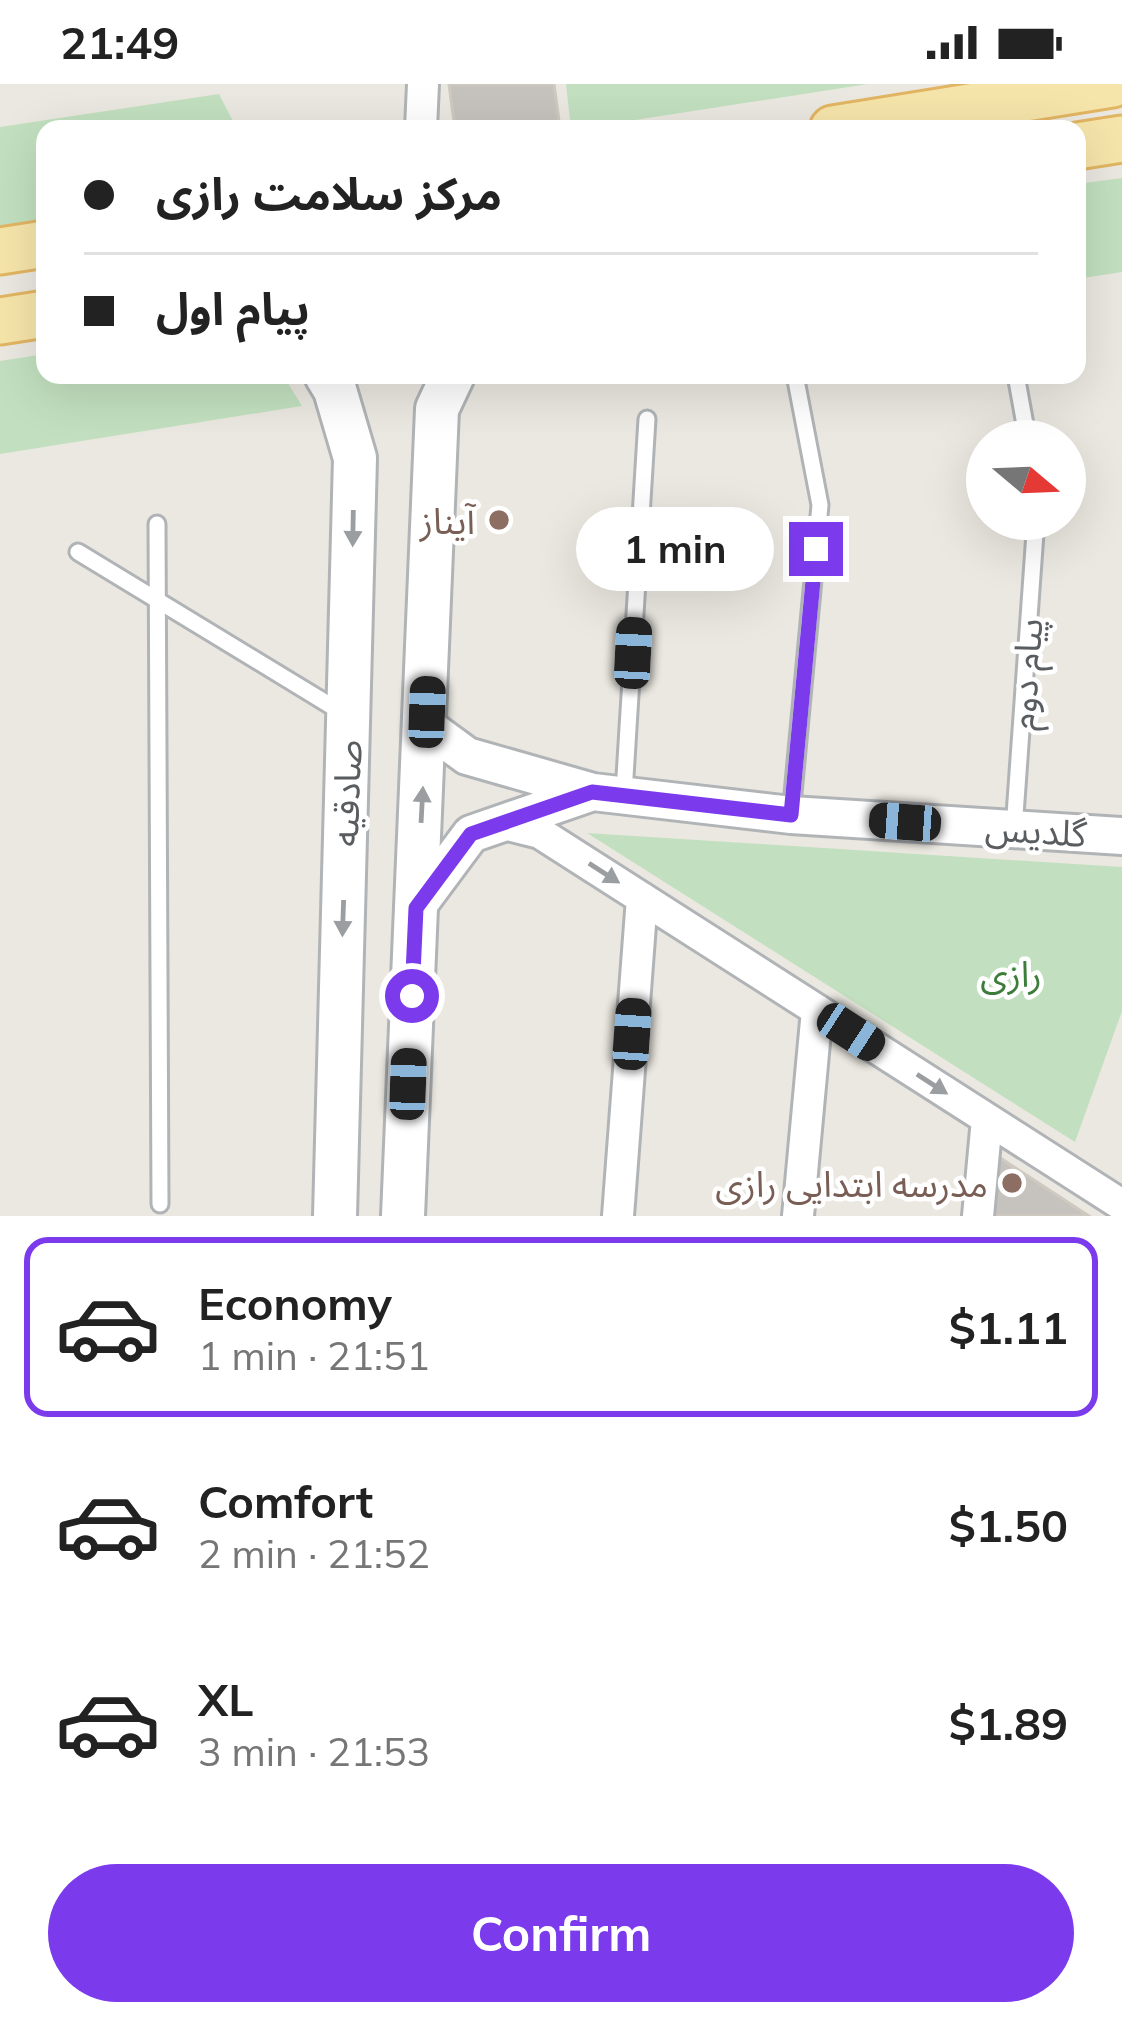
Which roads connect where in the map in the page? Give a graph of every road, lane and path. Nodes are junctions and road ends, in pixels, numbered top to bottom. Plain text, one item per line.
1 (423, 84) edge
2 (1112, 84) edge
3 (421, 120) edge
4 (889, 120) edge
5 (1122, 139) edge
6 (1086, 145) edge
7 (36, 245) edge
8 (0, 251) edge
9 (36, 315) edge
10 (0, 321) edge
11 (331, 384) edge
12 (356, 384) edge
13 (797, 384) edge
14 (1018, 384) edge
15 (443, 386) edge
16 (647, 419) dead end
17 (1024, 420) edge
18 (355, 458) junction
19 (158, 524) dead end
20 (1035, 540) edge
21 (78, 552) dead end
22 (154, 598) junction
23 (348, 717) junction
24 (426, 727) junction
25 (608, 792) junction
26 (791, 815) junction
27 (500, 823) junction
28 (1014, 829) junction
29 (1122, 836) edge
30 (642, 898) junction
31 (416, 908) junction
32 (817, 1010) junction
33 (987, 1119) junction
34 (160, 1204) dead end
35 (1122, 1205) edge
36 (335, 1216) edge
37 (403, 1216) edge
38 (618, 1216) edge
39 (798, 1216) edge
40 (978, 1216) edge

1 - 3 street
2 - 4 main road
5 - 6 main road
7 - 8 main road
9 - 10 main road
11 - 18 main road, صادقیه
12 - 18 main road
13 - 26 lane
14 - 17 lane
15 - 24 main road, صادقیه
16 - 25 lane
18 -> 23 main road, صادقیه
19 - 22 lane
20 - 28 lane, پیام دوم
21 - 22 lane
22 - 23 lane
22 - 34 lane
23 -> 36 main road, صادقیه
24 - 25 street, گلدیس
31 -> 24 main road, صادقیه
25 - 26 street, گلدیس
25 - 27 street
26 - 28 street, گلدیس
27 -> 30 street
27 - 31 street
28 - 29 street, گلدیس
30 - 32 street
30 - 38 street
31 - 37 main road, صادقیه
32 -> 33 street
32 - 39 street
33 - 35 street
33 - 40 street

